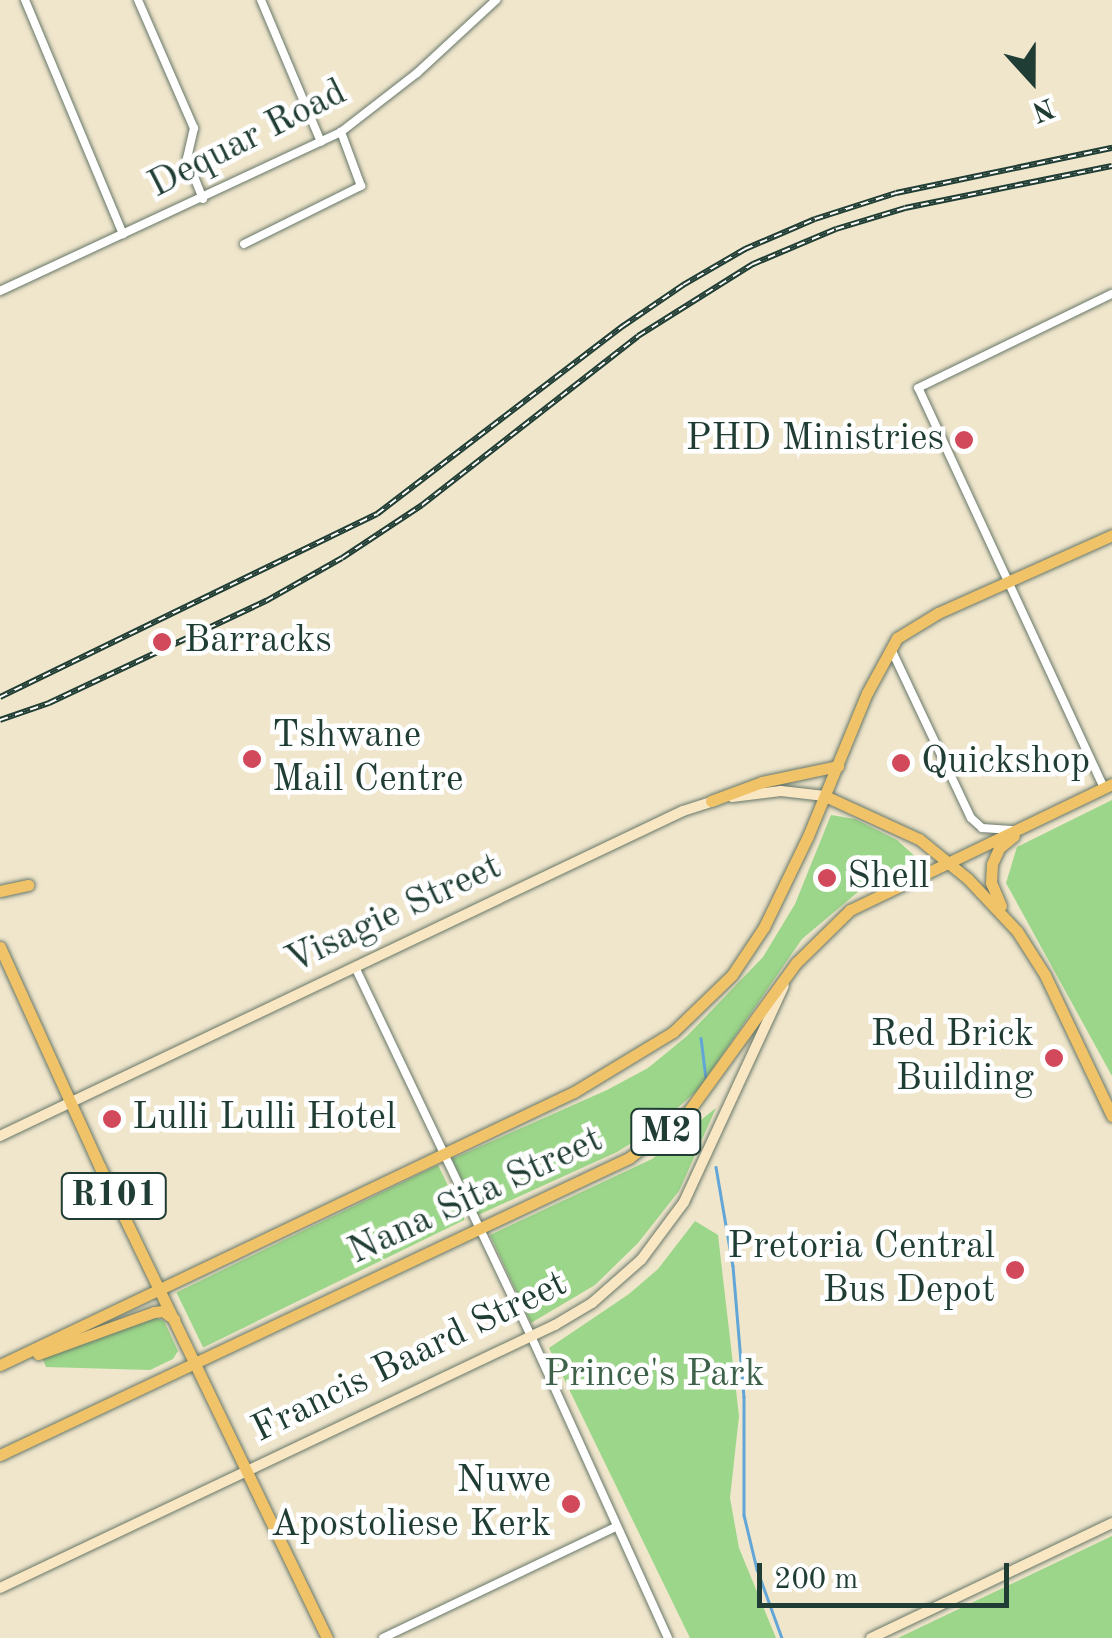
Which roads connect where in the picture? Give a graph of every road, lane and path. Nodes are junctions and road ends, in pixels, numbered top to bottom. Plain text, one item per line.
1 (25, 0) edge
2 (138, 0) edge
3 (261, 0) edge
4 (496, 0) edge
5 (341, 132) junction
6 (321, 142) junction
7 (202, 198) junction
8 (123, 234) junction
9 (244, 244) dead end
10 (0, 290) edge
11 (1112, 294) edge
12 (1112, 535) edge
13 (1008, 584) junction
14 (890, 648) junction
15 (838, 766) junction
16 (1108, 786) edge
17 (826, 796) junction
18 (711, 802) junction
19 (1044, 816) junction
20 (1016, 830) junction
21 (949, 862) junction
22 (28, 885) dead end
23 (0, 891) edge
24 (1018, 930) junction
25 (0, 947) edge
26 (796, 963) junction
27 (355, 967) junction
28 (70, 1103) junction
29 (1112, 1116) edge
30 (0, 1136) edge
31 (442, 1155) junction
32 (478, 1230) junction
33 (160, 1289) junction
34 (178, 1323) junction
35 (531, 1336) junction
36 (197, 1362) junction
37 (0, 1365) edge
38 (0, 1455) edge
39 (247, 1470) junction
40 (1112, 1523) edge
41 (616, 1528) junction
42 (0, 1588) edge
43 (327, 1638) edge
44 (384, 1638) edge
45 (668, 1638) edge
46 (870, 1638) edge

1 - 8 street
2 - 7 street
3 - 6 street
4 - 5 street, Dequar Road
5 - 6 street, Dequar Road
5 - 9 street
6 - 7 street, Dequar Road
7 - 8 street, Dequar Road
8 - 10 street, Dequar Road
11 - 13 street
12 - 13 main road, M2
13 - 14 main road, M2
13 - 16 street
14 - 15 main road, M2
14 - 20 street
15 - 17 main road, M2
15 - 18 main road
16 - 19 main road, M2
17 - 18 street, Visagie Street
17 - 21 main road
17 - 31 main road, Nana Sita Street / M2
18 - 27 street, Visagie Street
19 - 20 main road, M2
19 - 24 main road
20 - 21 main road, M2
21 - 24 main road
21 - 26 main road, Nana Sita Street / M2
22 - 23 main road
24 - 29 main road
25 - 28 main road, R101
26 - 32 main road, Nana Sita Street / M2
26 - 35 street, Francis Baard Street
27 - 28 street, Visagie Street
27 - 31 street
28 - 30 street, Visagie Street
28 - 33 main road, R101
31 - 32 street
31 - 33 main road, Nana Sita Street / M2
32 - 35 street
32 - 36 main road, Nana Sita Street / M2
33 - 34 main road, R101
33 - 37 main road, Nana Sita Street / M2
34 - 36 main road, R101
34 - 37 main road
35 - 39 street, Francis Baard Street
35 - 41 street
36 - 38 main road, Nana Sita Street / M2
36 - 39 main road, R101
39 - 42 street, Francis Baard Street
39 - 43 main road, R101
40 - 46 street
41 - 44 street
41 - 45 street

